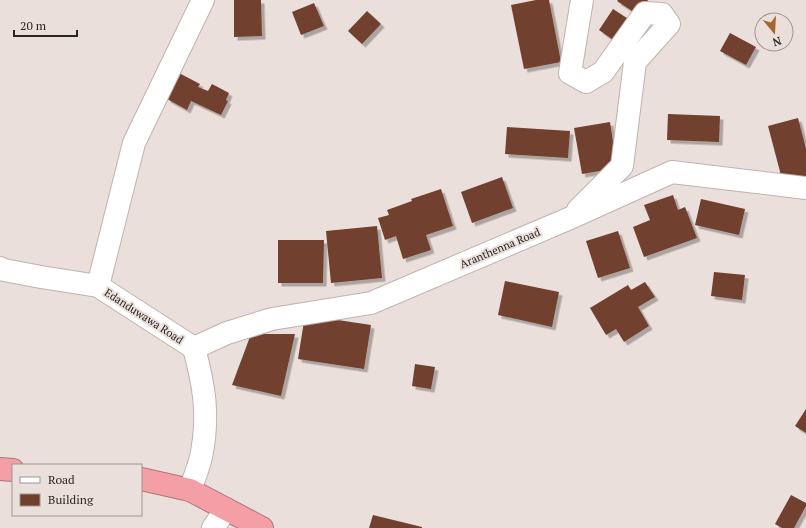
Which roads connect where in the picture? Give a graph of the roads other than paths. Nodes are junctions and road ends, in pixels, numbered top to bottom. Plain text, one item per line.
1 (203, 0) edge
2 (582, 0) edge
3 (806, 188) edge
4 (568, 219) junction
5 (0, 268) edge
6 (98, 286) junction
7 (194, 348) junction
8 (0, 469) edge
9 (12, 470) edge
10 (142, 479) edge
11 (190, 490) junction
12 (226, 509) junction
13 (213, 528) edge
14 (262, 528) edge

1 - 6 street
2 - 4 street
3 - 4 street, Aranthenna Road
4 - 7 street, Aranthenna Road
5 - 6 street, Edanduwawa Road
6 - 7 street, Edanduwawa Road
7 - 11 street
8 - 9 highway
10 - 11 highway
11 - 12 highway
12 - 13 street
12 - 14 highway

